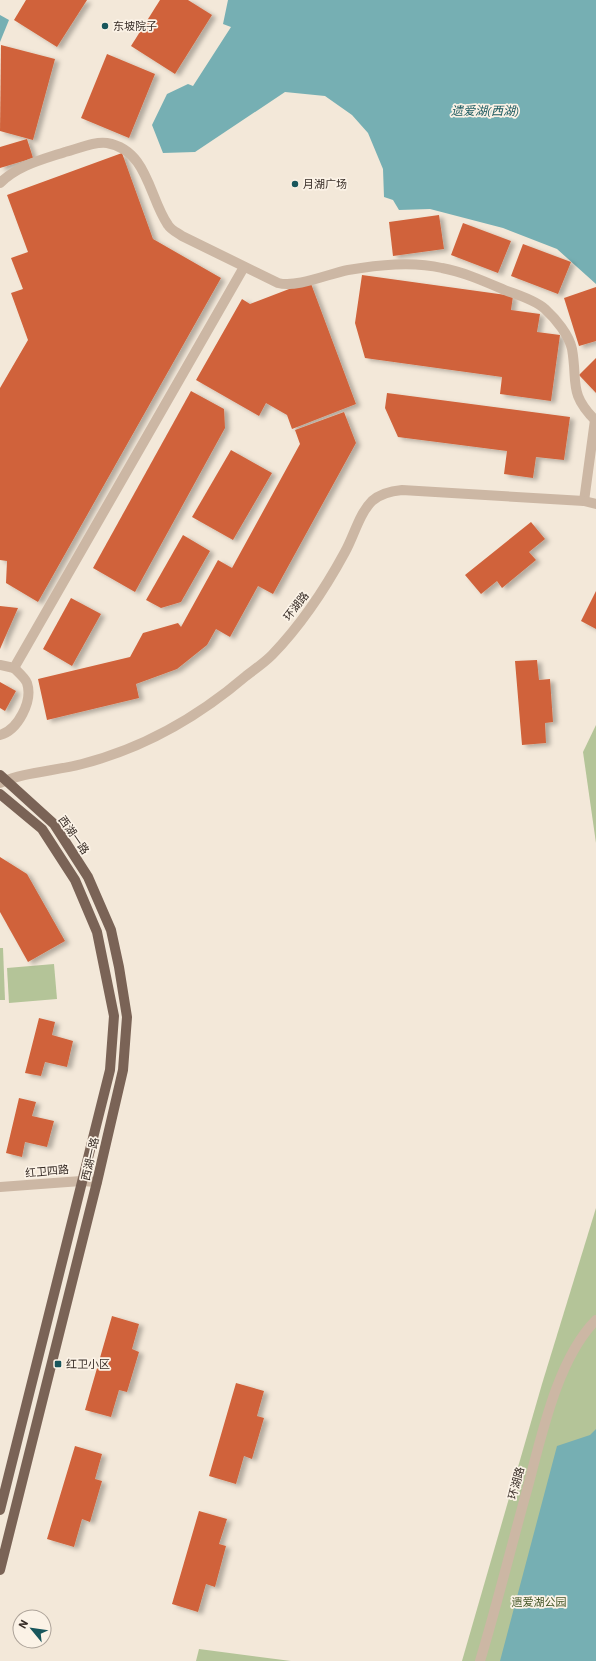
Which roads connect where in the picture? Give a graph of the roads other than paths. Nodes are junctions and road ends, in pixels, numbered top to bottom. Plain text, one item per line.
1 (0, 183) edge
2 (244, 267) junction
3 (595, 420) edge
4 (584, 501) junction
5 (596, 504) edge
6 (0, 665) edge
7 (14, 668) junction
8 (0, 735) edge
9 (2, 779) edge
10 (0, 794) edge
11 (81, 1181) junction
12 (97, 1182) junction
13 (0, 1187) edge
14 (596, 1320) edge
15 (2, 1496) edge
16 (0, 1510) edge
17 (0, 1570) edge
18 (480, 1661) edge

1 - 2 street
2 - 3 street
2 - 7 street
3 - 4 street
4 - 5 street, 环湖路
4 - 9 street, 环湖路
6 - 7 street
7 - 8 street
9 - 12 main road, 西湖一路
10 - 11 main road, 西湖一路
11 - 12 street, 红卫四路
11 - 13 street, 红卫四路
11 - 15 main road, 西湖一路
12 - 17 main road, 西湖一路
14 - 18 street, 环湖路
15 - 16 main road, 西湖一路

